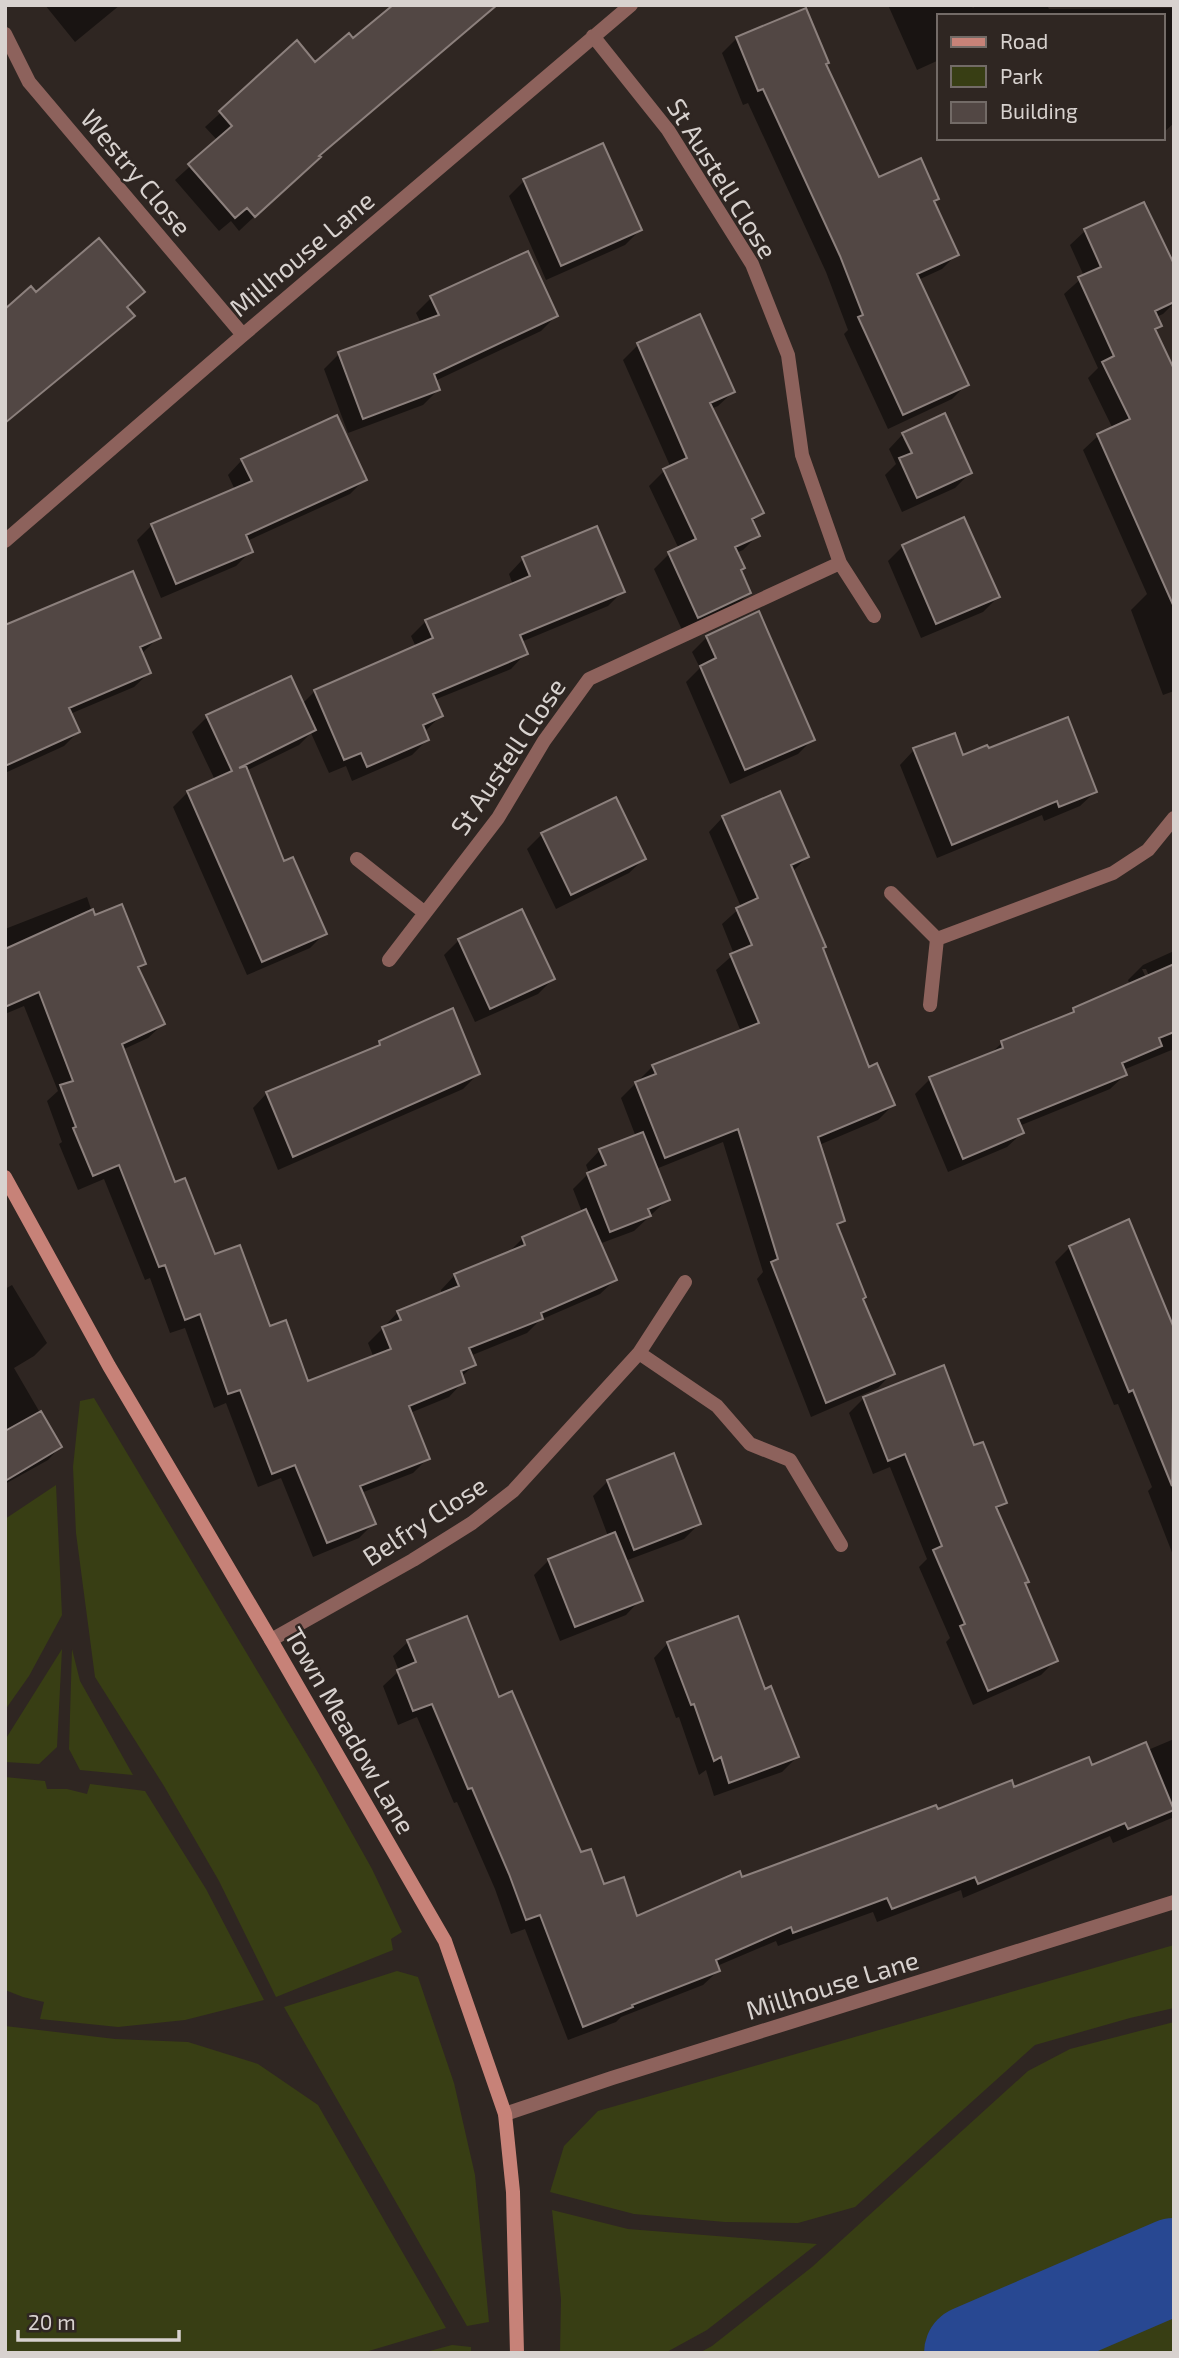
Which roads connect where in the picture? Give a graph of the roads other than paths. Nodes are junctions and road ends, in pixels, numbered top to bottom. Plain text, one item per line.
1 (631, 5) edge
2 (5, 34) edge
3 (593, 36) junction
4 (243, 335) junction
5 (5, 541) edge
6 (840, 562) junction
7 (874, 616) dead end
8 (1174, 818) edge
9 (357, 859) dead end
10 (891, 893) dead end
11 (425, 913) junction
12 (937, 939) junction
13 (389, 960) dead end
14 (930, 1005) dead end
15 (5, 1177) edge
16 (685, 1282) dead end
17 (639, 1353) junction
18 (841, 1545) dead end
19 (271, 1640) junction
20 (1174, 1902) edge
21 (505, 2114) junction
22 (517, 2353) edge

1 - 3 street, Millhouse Lane
2 - 4 street, Westry Close
3 - 4 street, Millhouse Lane
3 - 6 street, St Austell Close
4 - 5 street, Millhouse Lane
6 - 7 street, St Austell Close
6 - 11 street, St Austell Close
8 - 12 street
9 - 11 street
10 - 12 street
11 - 13 street, St Austell Close
12 - 14 street
15 - 19 street, Town Meadow Lane
16 - 17 street, Belfry Close
17 - 18 street
17 - 19 street, Belfry Close
19 - 21 street, Town Meadow Lane
20 - 21 street, Millhouse Lane
21 - 22 street, Town Meadow Lane

